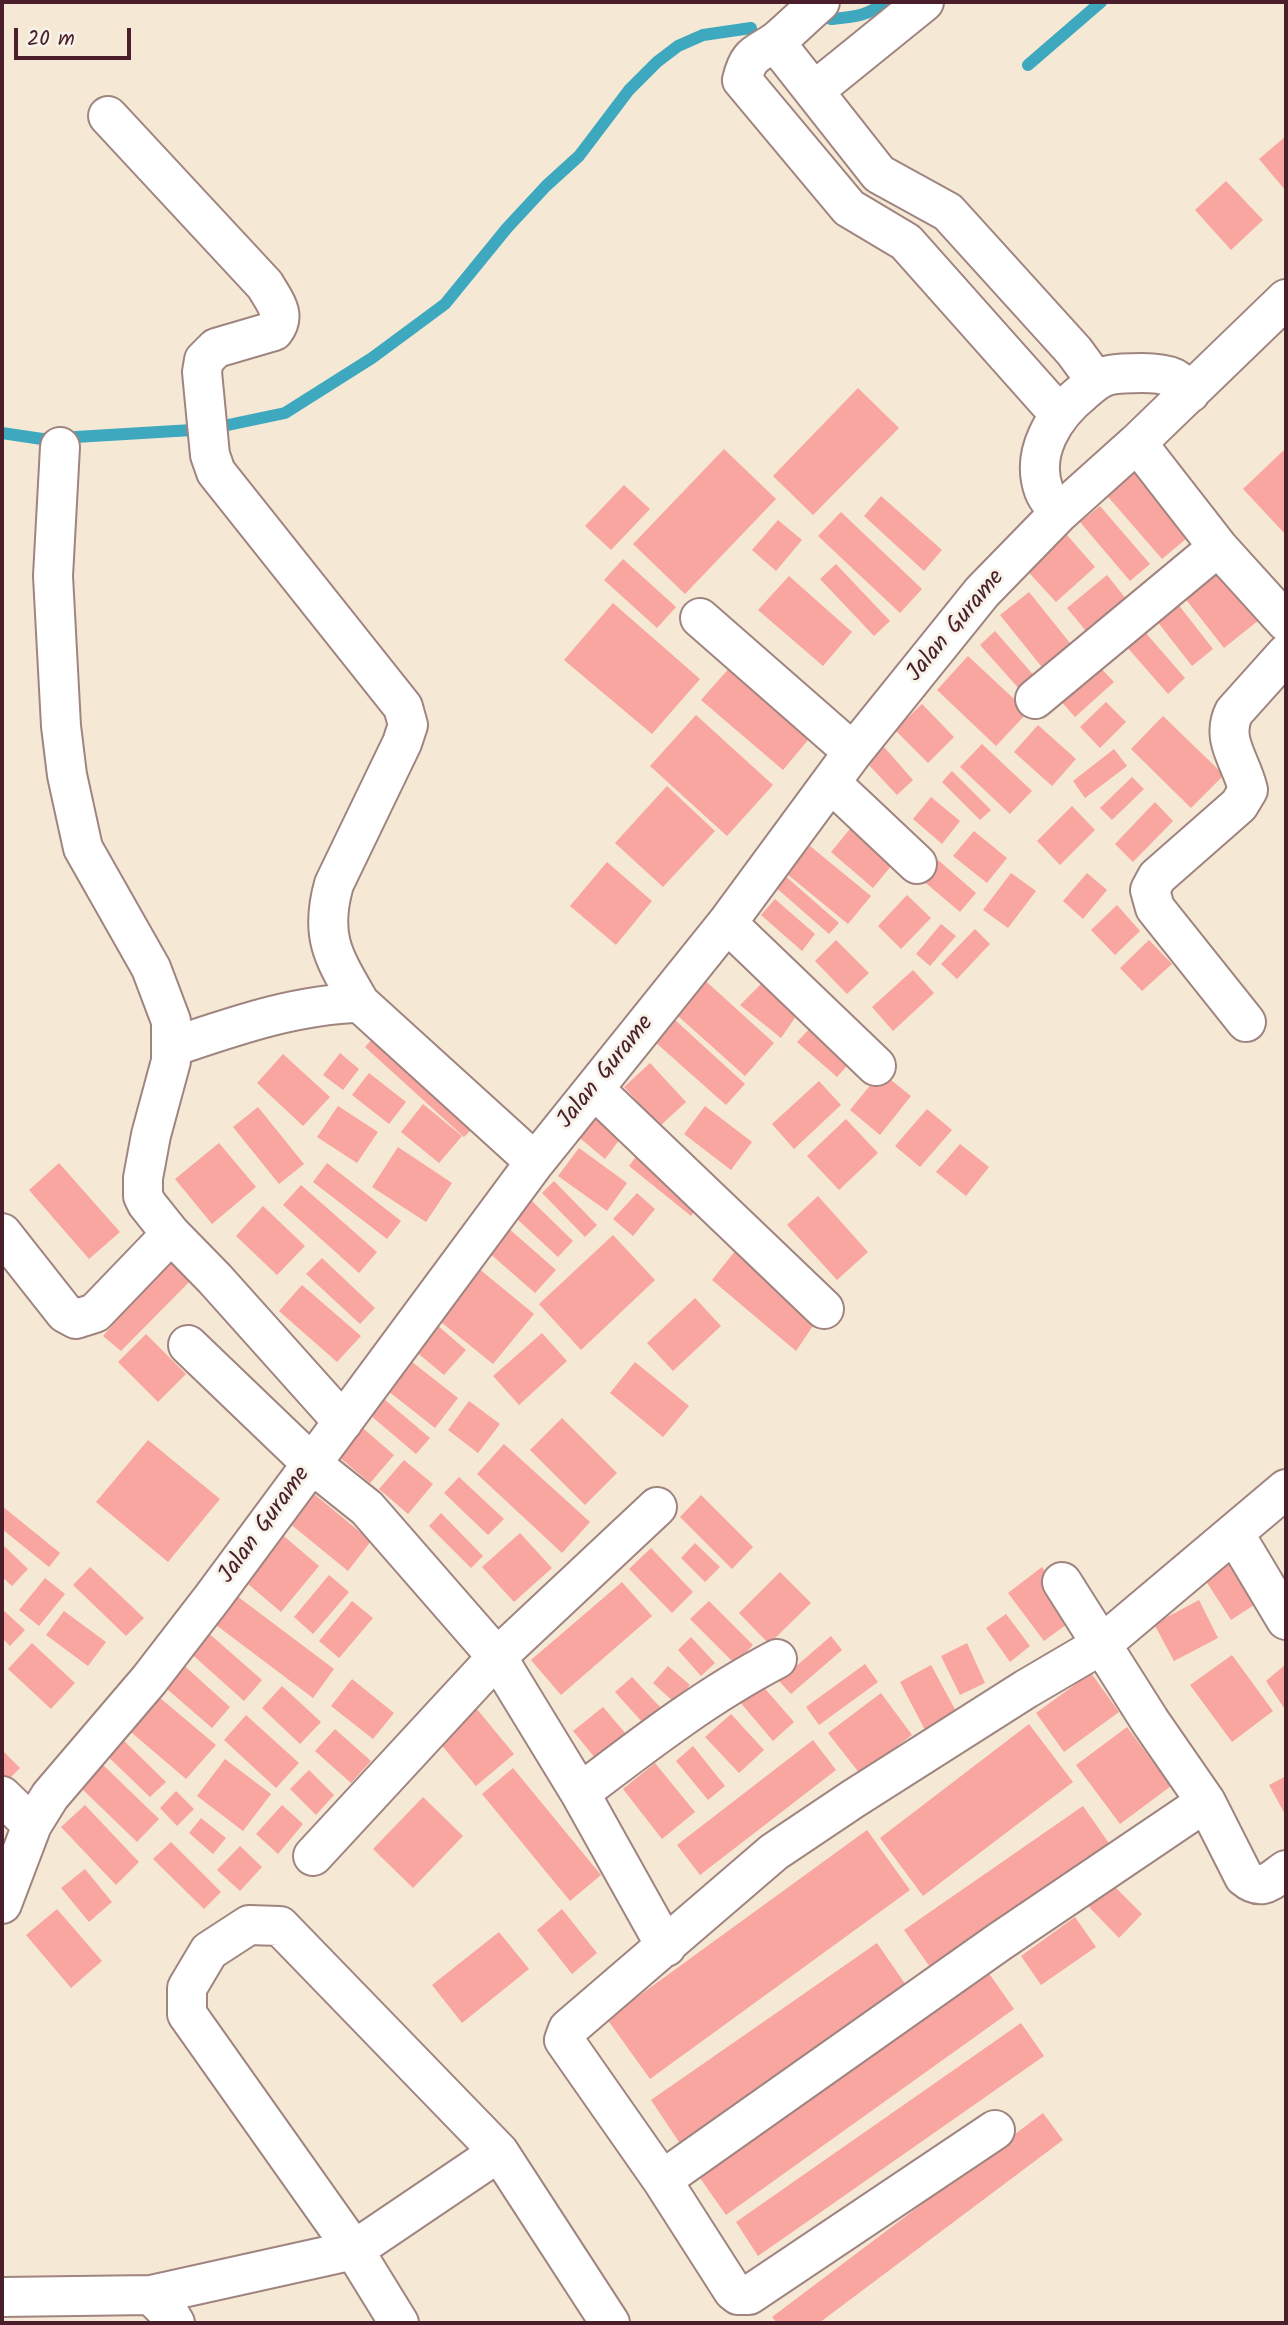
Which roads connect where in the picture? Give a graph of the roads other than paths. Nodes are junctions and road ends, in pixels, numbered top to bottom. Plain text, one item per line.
1 (924, 2) edge
2 (816, 3) edge
3 (775, 41) junction
4 (814, 91) junction
5 (108, 116) dead end
6 (912, 194) junction
7 (878, 226) junction
8 (1286, 299) edge
9 (1096, 381) junction
10 (1190, 393) junction
11 (1059, 414) junction
12 (1137, 443) junction
13 (60, 447) dead end
14 (1059, 513) junction
15 (1218, 547) junction
16 (700, 618) dead end
17 (1286, 622) edge
18 (1286, 654) edge
19 (1035, 699) dead end
20 (853, 752) junction
21 (831, 783) junction
22 (917, 864) dead end
23 (727, 923) junction
24 (360, 1003) junction
25 (1246, 1022) dead end
26 (172, 1047) junction
27 (876, 1066) dead end
28 (594, 1089) junction
29 (535, 1162) junction
30 (2, 1233) edge
31 (171, 1234) junction
32 (824, 1309) dead end
33 (188, 1345) dead end
34 (343, 1422) junction
35 (312, 1464) junction
36 (1286, 1489) edge
37 (657, 1507) dead end
38 (1234, 1533) junction
39 (1062, 1582) dead end
40 (1286, 1620) edge
41 (1101, 1645) junction
42 (497, 1657) junction
43 (777, 1659) dead end
44 (580, 1793) junction
45 (2, 1796) edge
46 (1206, 1802) junction
47 (32, 1825) junction
48 (313, 1856) dead end
49 (1286, 1870) edge
50 (4, 1890) edge
51 (666, 1947) junction
52 (995, 2130) dead end
53 (499, 2152) junction
54 (662, 2180) junction
55 (354, 2250) junction
56 (151, 2295) junction
57 (2, 2297) edge
58 (175, 2323) edge
59 (400, 2323) edge
60 (610, 2323) edge

1 - 4 street
2 - 3 street
3 - 4 street
3 - 7 street
4 - 6 street
5 - 24 street
6 - 7 street
6 - 9 street
7 - 11 street
8 - 10 street, Jalan Gurame
9 - 10 street
9 - 11 street
10 - 12 street, Jalan Gurame
11 - 14 street
12 - 14 street, Jalan Gurame
12 - 15 street
13 - 26 street
14 - 20 street, Jalan Gurame
15 - 17 street
15 - 19 street
16 - 20 street
18 - 25 street
20 - 21 street, Jalan Gurame
21 - 22 street
21 - 23 street, Jalan Gurame
23 - 27 street
23 - 28 street, Jalan Gurame
24 - 26 street
24 - 29 street
26 - 31 street
28 - 29 street, Jalan Gurame
28 - 32 street
29 - 34 street, Jalan Gurame
30 - 31 street
31 - 34 street
33 - 35 street
34 - 35 street, Jalan Gurame
35 - 42 street
35 - 47 street, Jalan Gurame
36 - 38 street
37 - 42 street
38 - 40 street
38 - 41 street
39 - 41 street
41 - 46 street
41 - 51 street
42 - 44 street
42 - 48 street
43 - 44 street
44 - 51 street
45 - 47 street
46 - 49 street
46 - 54 street
47 - 50 street, Jalan Gurame
51 - 54 street
52 - 54 street
53 - 55 street
53 - 55 street
53 - 60 street
55 - 56 street
55 - 59 street
56 - 57 street
56 - 58 street

